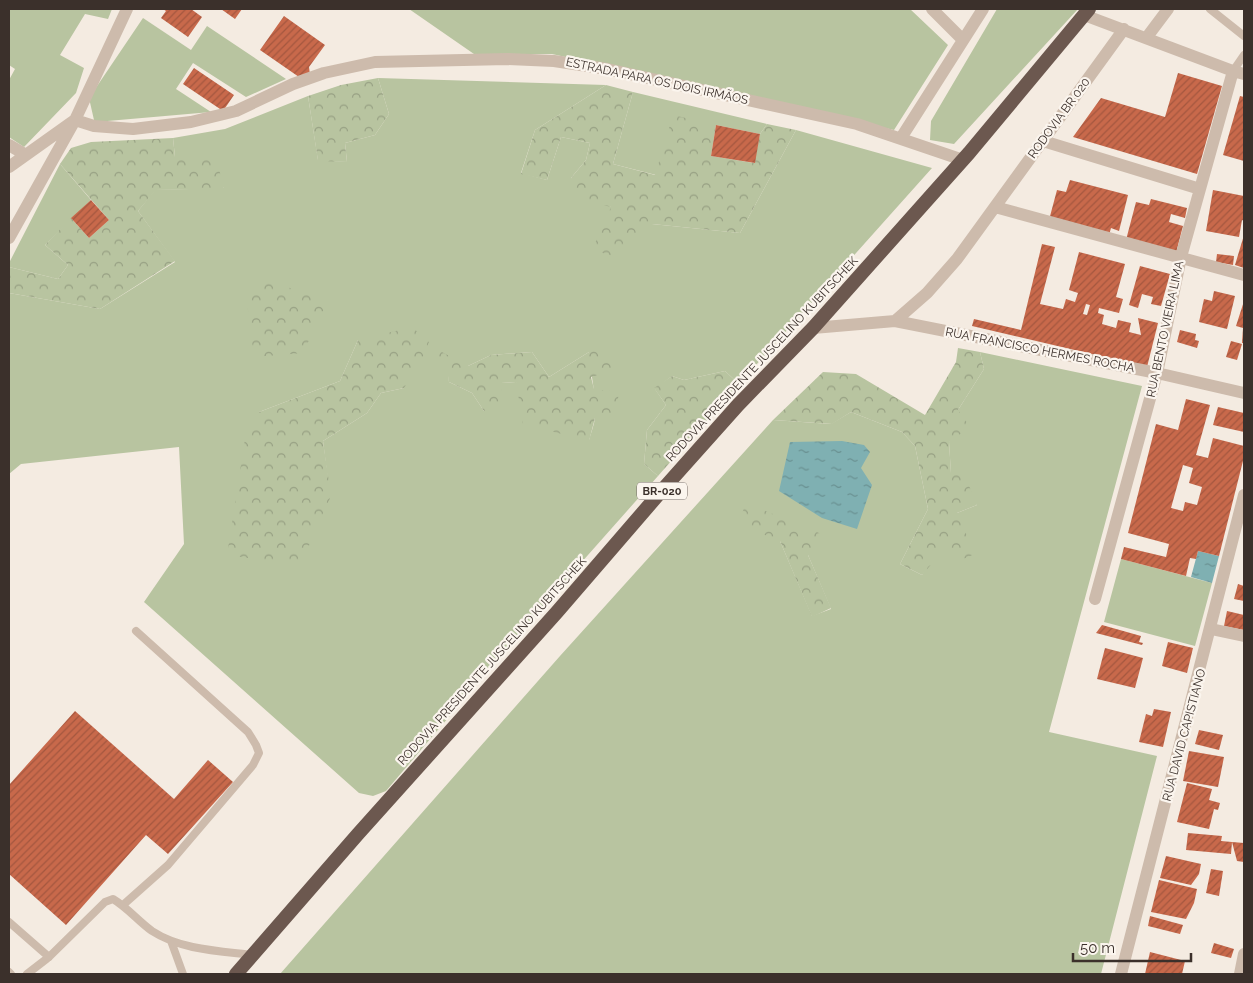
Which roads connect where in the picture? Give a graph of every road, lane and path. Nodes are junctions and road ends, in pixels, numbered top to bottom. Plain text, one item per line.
1 (127, 9) edge
2 (932, 9) edge
3 (983, 9) edge
4 (1168, 9) edge
5 (1210, 9) edge
6 (1087, 12) edge
7 (1124, 29) junction
8 (1244, 36) edge
9 (1147, 37) junction
10 (963, 40) junction
11 (1244, 55) edge
12 (1239, 72) edge
13 (75, 120) junction
14 (901, 138) junction
15 (1043, 141) junction
16 (9, 146) edge
17 (26, 155) junction
18 (962, 160) junction
19 (9, 167) edge
20 (1200, 189) junction
21 (995, 207) junction
22 (9, 238) edge
23 (1181, 257) junction
24 (1244, 275) edge
25 (895, 321) junction
26 (813, 328) junction
27 (1158, 373) junction
28 (1244, 393) edge
29 (1244, 495) edge
30 (1095, 599) dead end
31 (1211, 629) junction
32 (136, 631) dead end
33 (1244, 636) edge
34 (123, 905) junction
35 (9, 922) edge
36 (172, 941) junction
37 (1244, 954) edge
38 (253, 955) junction
39 (49, 957) junction
40 (27, 974) edge
41 (183, 974) edge
42 (236, 974) edge
43 (1121, 974) edge
44 (1240, 974) edge

1 - 13 street
2 - 10 street
3 - 10 street
4 - 9 street
5 - 8 lane
6 - 7 street
6 - 18 highway, RODOVIA PRESIDENTE JUSCELINO KUBITSCHEK / BR-020
7 - 9 street
7 - 15 street, RODOVIA BR 020
9 - 12 street
10 - 14 street
11 - 12 lane
12 - 20 street, RUA BENTO VIEIRA LIMA
13 - 14 street, ESTRADA PARA OS DOIS IRMÃOS
13 - 17 street
13 - 22 street
14 - 18 street, ESTRADA PARA OS DOIS IRMÃOS
15 - 20 street
15 - 21 street, RODOVIA BR 020
16 - 17 street
17 - 19 street
18 - 26 highway, RODOVIA PRESIDENTE JUSCELINO KUBITSCHEK / BR-020
20 - 23 street, RUA BENTO VIEIRA LIMA
21 - 23 street
21 - 25 street, RODOVIA BR 020
23 - 24 street
23 - 27 street, RUA BENTO VIEIRA LIMA
25 - 26 street, RUA FRANCISCO HERMES ROCHA
25 - 27 street, RUA FRANCISCO HERMES ROCHA
26 - 38 highway, RODOVIA PRESIDENTE JUSCELINO KUBITSCHEK / BR-020
27 - 28 street, RUA FRANCISCO HERMES ROCHA
27 - 30 street, RUA BENTO VIEIRA LIMA
29 - 31 street, RUA DAVID CAPISTIANO
31 - 33 street
31 - 43 street, RUA DAVID CAPISTIANO
32 - 34 lane
34 - 36 lane
34 - 39 lane
35 - 39 lane
36 - 38 lane
36 - 41 lane
37 - 44 street
38 - 42 highway, RODOVIA PRESIDENTE JUSCELINO KUBITSCHEK / BR-020
39 - 40 lane

